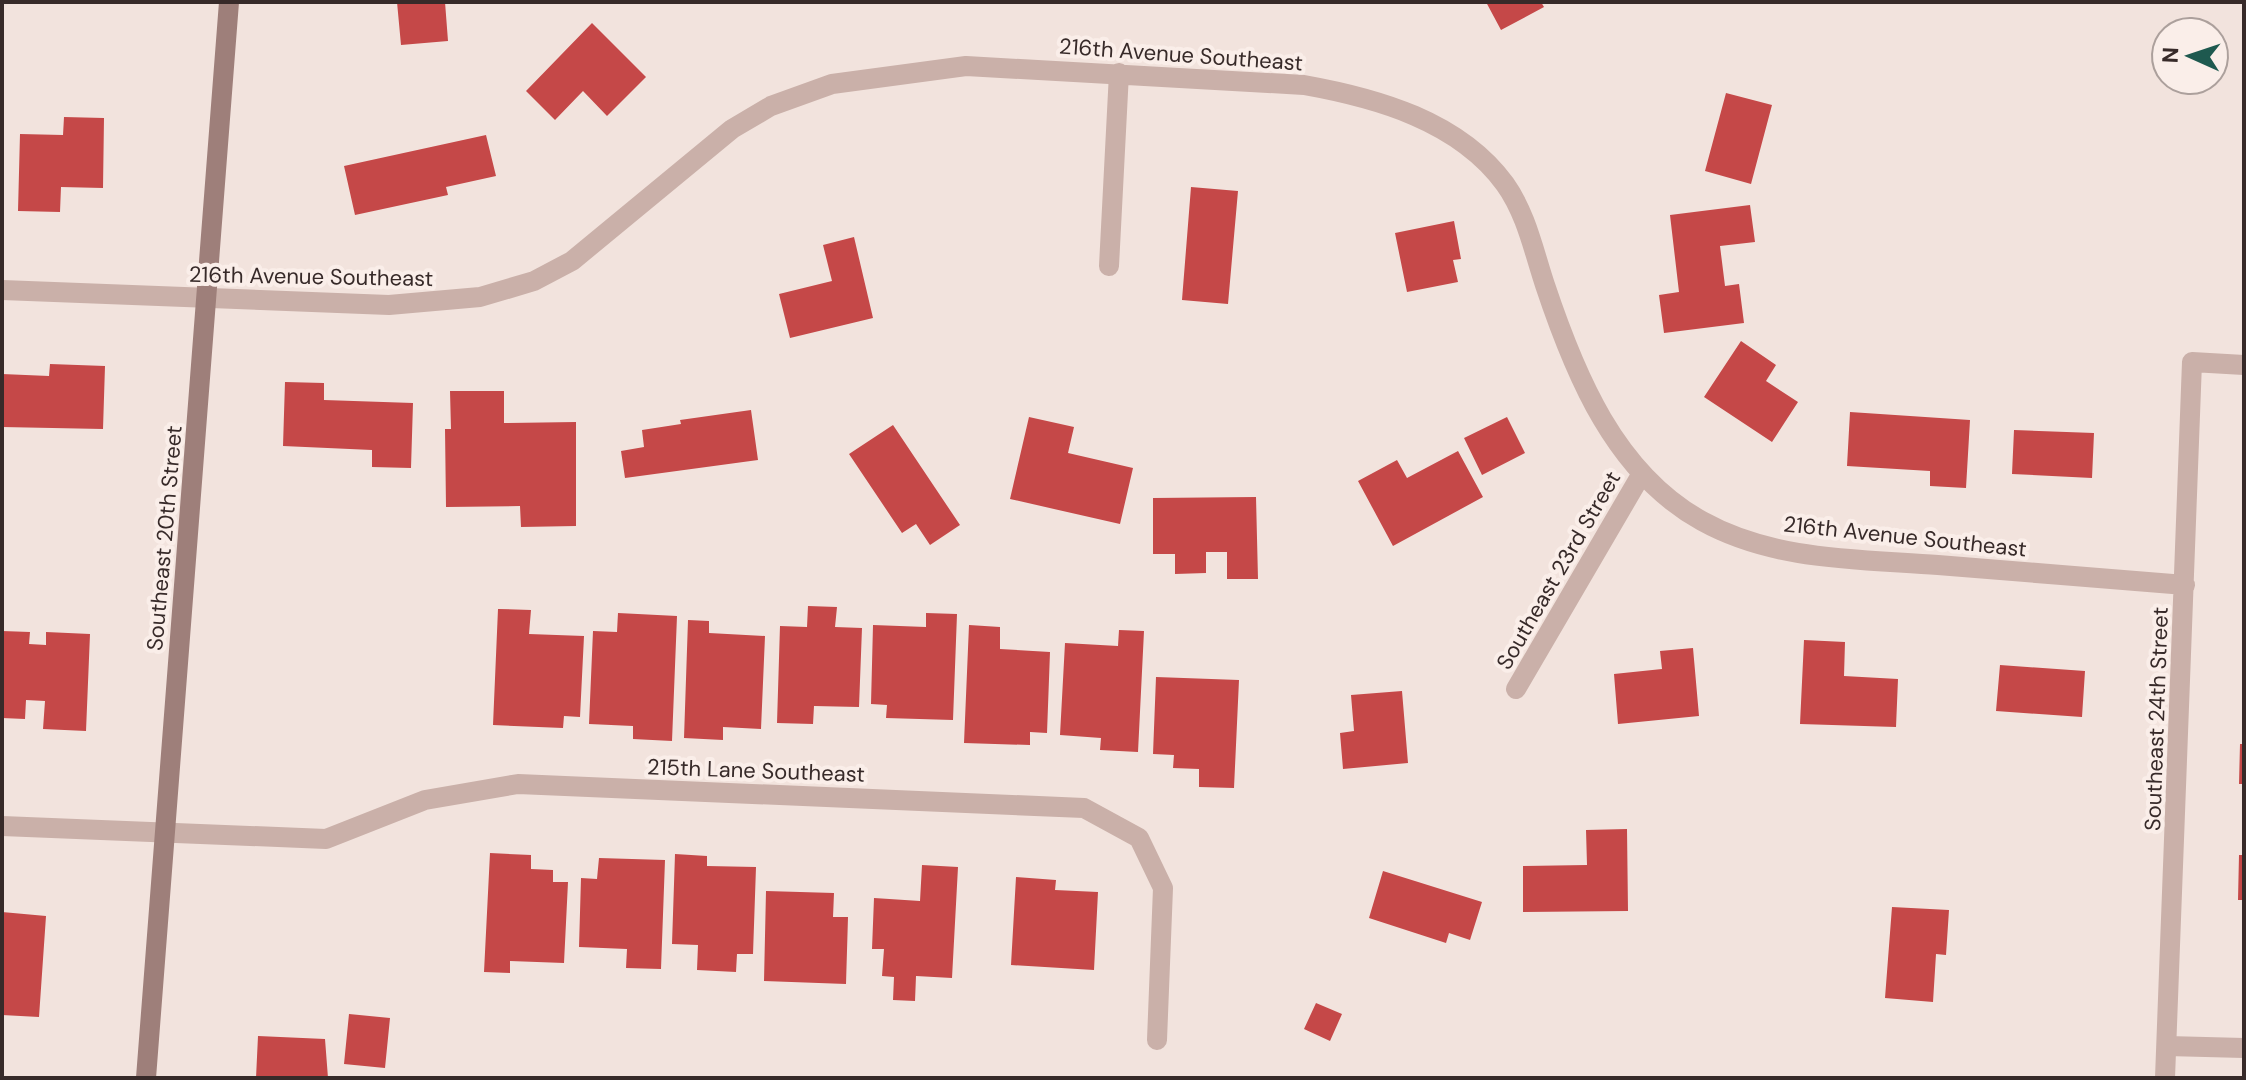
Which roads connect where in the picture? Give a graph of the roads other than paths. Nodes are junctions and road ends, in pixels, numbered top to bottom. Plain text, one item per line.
1 (229, 2) edge
2 (1119, 73) junction
3 (1109, 266) dead end
4 (2, 290) edge
5 (207, 300) junction
6 (2244, 365) edge
7 (1641, 475) junction
8 (2185, 585) junction
9 (1516, 689) dead end
10 (2, 826) edge
11 (164, 832) junction
12 (1157, 1040) dead end
13 (2167, 1046) junction
14 (2244, 1048) edge
15 (146, 1078) edge
16 (2165, 1078) edge

1 - 5 street, Southeast 20th Street
2 - 3 street
2 - 5 street, 216th Avenue Southeast
2 - 7 street, 216th Avenue Southeast
4 - 5 street, 216th Avenue Southeast
5 - 11 street, Southeast 20th Street
6 - 8 street, Southeast 24th Street
7 - 8 street, 216th Avenue Southeast
7 - 9 street, Southeast 23rd Street
8 - 13 street, Southeast 24th Street
10 - 11 street, 215th Lane Southeast
11 - 12 street, 215th Lane Southeast
11 - 15 street, Southeast 20th Street
13 - 14 street
13 - 16 street, Southeast 24th Street

